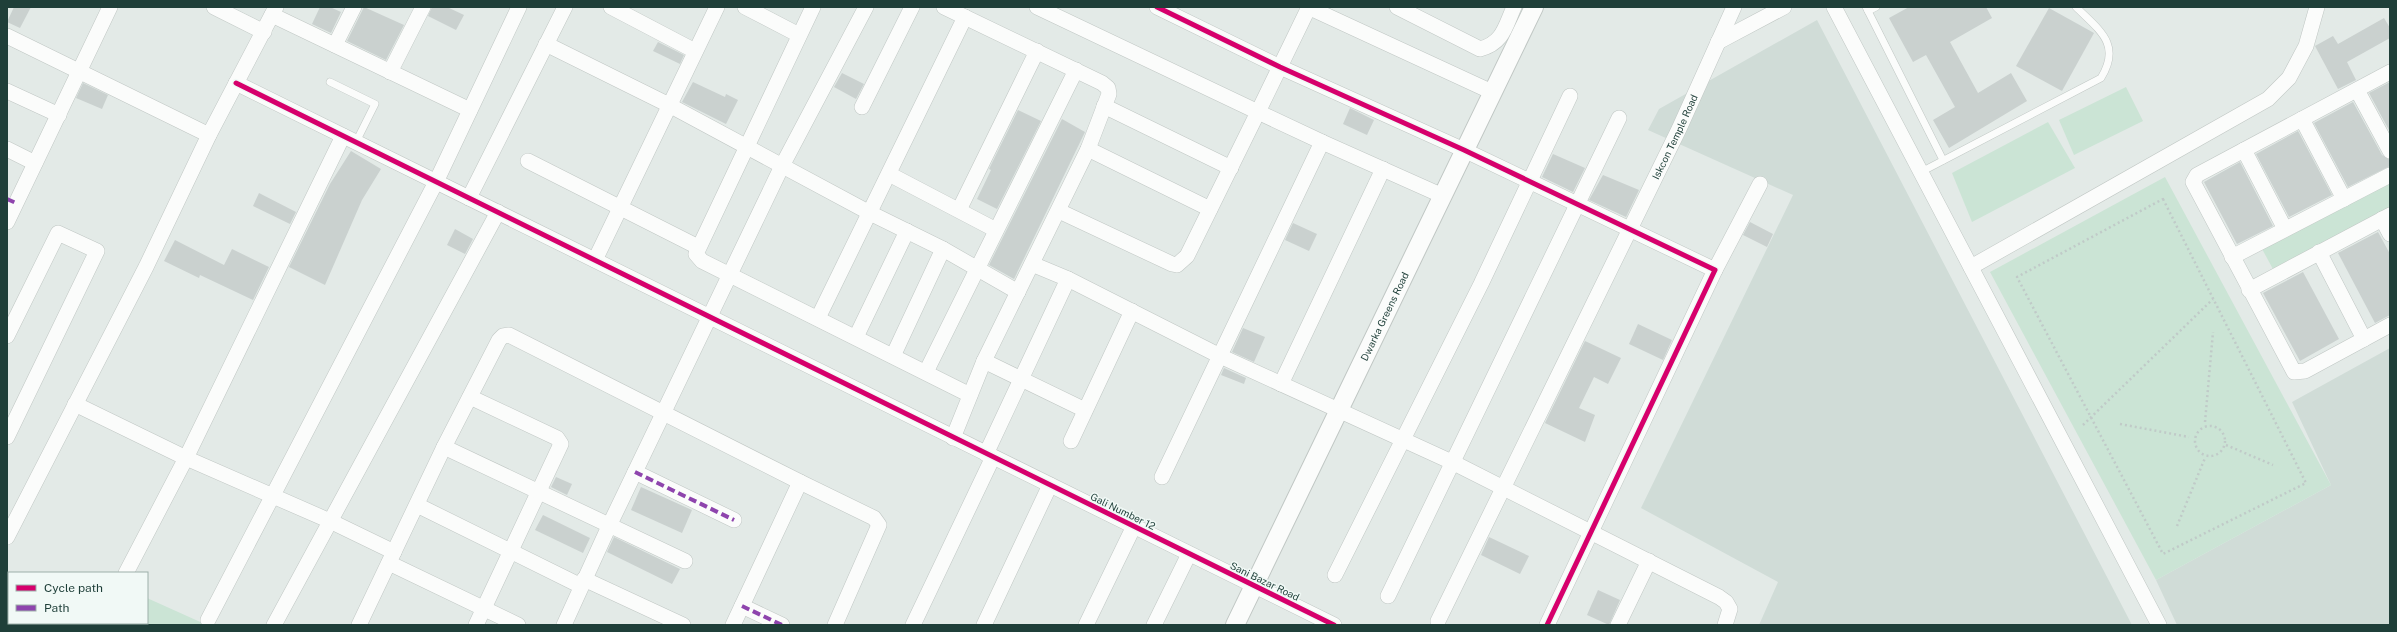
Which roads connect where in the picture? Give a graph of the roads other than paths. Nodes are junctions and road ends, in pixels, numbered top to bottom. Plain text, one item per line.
1 (110, 7) edge
2 (214, 7) edge
3 (354, 7) edge
4 (423, 7) edge
5 (519, 7) edge
6 (565, 7) edge
7 (611, 7) edge
8 (717, 7) edge
9 (745, 7) edge
10 (814, 7) edge
11 (866, 7) edge
12 (912, 7) edge
13 (944, 7) edge
14 (1037, 7) edge
15 (1157, 7) edge
16 (1309, 7) edge
17 (1397, 7) edge
18 (1514, 7) edge
19 (1534, 7) edge
20 (1734, 7) edge
21 (1784, 7) edge
22 (1834, 7) edge
23 (1876, 7) edge
24 (2076, 7) edge
25 (2318, 7) edge
26 (1868, 9) edge
27 (274, 11) edge
28 (965, 17) junction
29 (264, 32) junction
30 (800, 34) junction
31 (7, 36) edge
32 (1718, 42) junction
33 (546, 44) junction
34 (335, 45) junction
35 (695, 51) junction
36 (1037, 51) junction
37 (1280, 67) junction
38 (1076, 70) junction
39 (79, 71) junction
40 (390, 72) junction
41 (2390, 72) edge
42 (330, 82) dead end
43 (236, 83) junction
44 (2357, 90) junction
45 (7, 91) edge
46 (1492, 92) junction
47 (1570, 96) dead end
48 (669, 105) junction
49 (1104, 106) junction
50 (862, 108) dead end
51 (470, 110) junction
52 (1258, 112) junction
53 (58, 115) junction
54 (1619, 118) dead end
55 (2302, 119) junction
56 (208, 135) junction
57 (350, 139) junction
58 (1322, 142) junction
59 (746, 146) junction
60 (7, 149) edge
61 (1088, 149) junction
62 (1464, 150) junction
63 (2244, 150) junction
64 (2390, 151) edge
65 (1943, 160) junction
66 (528, 161) dead end
67 (35, 163) junction
68 (782, 166) junction
69 (1231, 168) junction
70 (1383, 169) junction
71 (1921, 172) junction
72 (889, 174) junction
73 (2390, 175) edge
74 (436, 182) junction
75 (1530, 182) junction
76 (1760, 184) dead end
77 (1443, 196) junction
78 (468, 198) junction
79 (2344, 199) junction
80 (1578, 205) junction
81 (620, 208) junction
82 (1210, 209) junction
83 (959, 210) junction
84 (1059, 211) junction
85 (498, 212) junction
86 (870, 213) junction
87 (2386, 217) edge
88 (7, 222) edge
89 (1629, 229) junction
90 (2285, 229) junction
91 (996, 230) junction
92 (907, 231) junction
93 (2390, 234) edge
94 (698, 247) junction
95 (943, 248) junction
96 (2319, 252) junction
97 (2232, 257) junction
98 (595, 260) junction
99 (1032, 264) junction
100 (1971, 267) junction
101 (976, 268) junction
102 (1715, 270) junction
103 (731, 274) junction
104 (1068, 279) junction
105 (2249, 290) junction
106 (1018, 292) junction
107 (1132, 311) junction
108 (710, 317) junction
109 (818, 318) junction
110 (2390, 325) edge
111 (7, 336) edge
112 (856, 337) junction
113 (2364, 339) junction
114 (893, 356) junction
115 (1220, 356) junction
116 (984, 361) junction
117 (926, 372) junction
118 (1021, 379) junction
119 (1281, 384) junction
120 (970, 395) junction
121 (470, 397) junction
122 (75, 404) junction
123 (1085, 410) junction
124 (1340, 411) junction
125 (665, 413) junction
126 (7, 437) edge
127 (953, 438) junction
128 (1404, 440) junction
129 (1071, 441) dead end
130 (444, 447) junction
131 (990, 455) junction
132 (186, 458) junction
133 (1454, 463) junction
134 (635, 472) junction
135 (1162, 477) dead end
136 (800, 482) junction
137 (1050, 485) junction
138 (1504, 488) junction
139 (539, 491) junction
140 (273, 496) junction
141 (417, 505) junction
142 (734, 520) dead end
143 (330, 521) junction
144 (610, 524) junction
145 (1134, 526) junction
146 (1592, 533) junction
147 (7, 537) edge
148 (510, 551) junction
149 (1189, 554) junction
150 (392, 557) junction
151 (685, 561) dead end
152 (1648, 561) junction
153 (127, 572) edge
154 (1335, 575) dead end
155 (583, 582) junction
156 (1254, 586) junction
157 (1388, 596) dead end
158 (742, 606) junction
159 (484, 609) junction
160 (208, 620) dead end
161 (1438, 622) dead end
162 (274, 625) edge
163 (360, 625) edge
164 (476, 625) edge
165 (518, 625) edge
166 (564, 625) edge
167 (683, 625) edge
168 (733, 625) edge
169 (782, 625) edge
170 (835, 625) edge
171 (913, 625) edge
172 (984, 625) edge
173 (1086, 625) edge
174 (1154, 625) edge
175 (1235, 625) edge
176 (1334, 625) edge
177 (1547, 625) edge
178 (1618, 625) edge
179 (1724, 625) edge
180 (2159, 625) edge

1 - 39 street
2 - 29 street
3 - 34 street
4 - 40 street
5 - 51 street
6 - 33 street
7 - 35 street
8 - 35 street
9 - 30 street
10 - 30 street
11 - 68 street
12 - 50 street
13 - 28 street
14 - 52 street
15 - 37 street
16 - 37 street
16 - 46 street
17 - 18 street
19 - 46 street, Dwarka Greens Road
20 - 32 street, Iskcon Temple Road
21 - 32 street
22 - 71 street
23 - 26 lane
24 - 65 lane
25 - 100 street
26 - 65 lane
27 - 29 street
27 - 34 street
28 - 36 street
28 - 72 street
29 - 43 street
30 - 59 street
31 - 39 street
32 - 89 street, Iskcon Temple Road
33 - 48 street
33 - 78 street
34 - 40 street
35 - 48 street
36 - 38 street
36 - 83 street
37 - 52 street
37 - 62 street
38 - 49 street
38 - 91 street
39 - 53 street
39 - 56 street
40 - 51 street
41 - 44 street
42 - 57 lane
43 - 56 street
43 - 57 street, Gali Number 12
44 - 55 street
44 - 64 street
45 - 53 street
46 - 62 street, Dwarka Greens Road
47 - 75 street
48 - 59 street
48 - 81 street
49 - 61 street
49 - 69 street
51 - 74 street
52 - 58 street
52 - 69 street
53 - 67 street
54 - 80 street
55 - 63 street
55 - 79 street
56 - 122 street
57 - 74 street, Gali Number 12
57 - 132 street
58 - 70 street
58 - 115 street
59 - 68 street
59 - 94 street
60 - 67 street
61 - 82 street
61 - 84 street
62 - 75 street
62 - 77 street, Dwarka Greens Road
63 - 90 street
63 - 97 street
65 - 71 lane
66 - 81 street
67 - 88 street
68 - 86 street
68 - 103 street
69 - 82 street
70 - 77 street
70 - 119 street
71 - 100 street
72 - 83 street
72 - 86 street
73 - 79 street
74 - 78 street, Gali Number 12
74 - 140 street
75 - 80 street
75 - 128 street
76 - 102 street
77 - 124 street, Dwarka Greens Road
78 - 85 street, Gali Number 12
79 - 90 street
80 - 89 street
80 - 133 street
81 - 94 street
81 - 98 street
82 - 84 street
83 - 91 street
84 - 99 street
85 - 98 street, Gali Number 12
85 - 143 street
86 - 92 street
86 - 109 street
87 - 93 street
87 - 96 street
89 - 102 street
89 - 138 street, Iskcon Temple Road
90 - 97 street
91 - 101 street
92 - 95 street
92 - 112 street
94 - 103 street
95 - 101 street
95 - 114 street
96 - 105 street
96 - 113 street
97 - 105 street
98 - 108 street, Gali Number 12
99 - 104 street
99 - 106 street
100 - 180 street
101 - 106 street
101 - 117 street
102 - 146 street
103 - 108 street
103 - 109 street
104 - 107 street
104 - 118 street
105 - 113 street
106 - 116 street
107 - 115 street
107 - 123 street
108 - 125 street
108 - 127 street, Gali Number 12
109 - 112 street
110 - 113 street
111 - 126 street
112 - 114 street
114 - 117 street
115 - 119 street
115 - 135 street
116 - 118 street
116 - 120 street
117 - 120 street
118 - 123 street
118 - 131 street
119 - 124 street
120 - 127 street
121 - 125 street
121 - 130 street
121 - 139 street
122 - 132 street
122 - 147 street
123 - 129 street
124 - 128 street
124 - 156 street, Dwarka Greens Road
125 - 134 street
125 - 136 street
127 - 131 street, Gali Number 12
128 - 133 street
128 - 154 street
130 - 139 street
130 - 141 street
131 - 137 street, Gali Number 12
131 - 171 street
132 - 140 street
132 - 153 street
133 - 138 street
133 - 157 street
134 - 142 street
134 - 144 street
136 - 158 street
136 - 170 street
137 - 145 street, Gali Number 12
137 - 172 street
138 - 146 street
138 - 161 street, Iskcon Temple Road
139 - 144 street
139 - 148 street
140 - 143 street
140 - 160 street
141 - 148 street
141 - 150 street
143 - 150 street
143 - 162 street
144 - 151 street
144 - 155 street
145 - 149 street, Gali Number 12
145 - 173 street
146 - 152 street
146 - 177 street
148 - 155 street
148 - 159 street
149 - 156 street, Sani Bazar Road
149 - 174 street
150 - 159 street
150 - 163 street
152 - 178 street
152 - 179 street
155 - 166 street
155 - 167 street
156 - 175 street, Dwarka Greens Road
156 - 176 street, Sani Bazar Road
158 - 168 street
158 - 169 street
159 - 164 street
159 - 165 street

